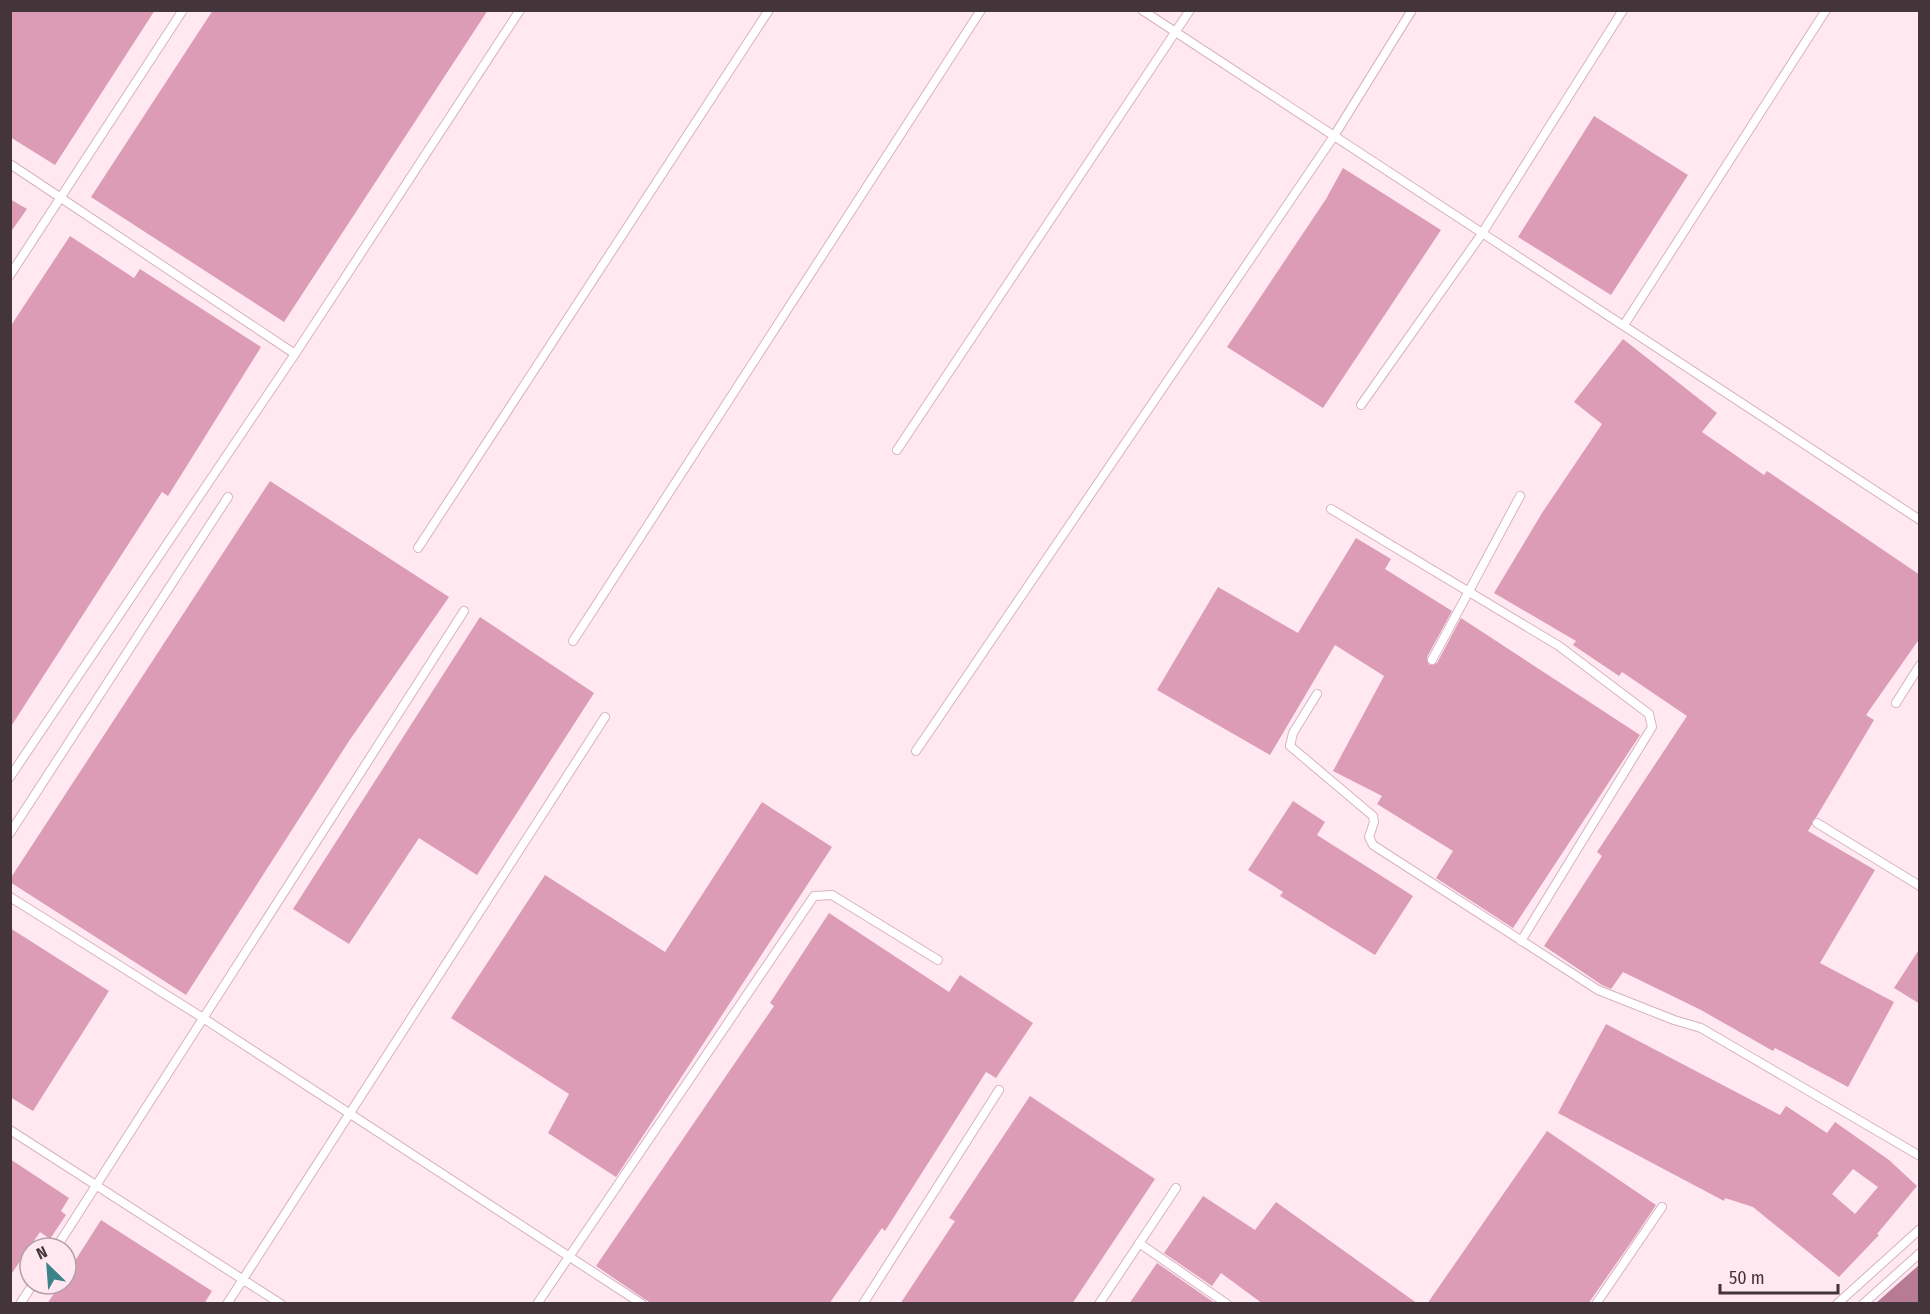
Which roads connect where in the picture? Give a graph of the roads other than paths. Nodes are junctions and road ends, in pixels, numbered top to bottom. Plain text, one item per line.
1 (183, 10) edge
2 (520, 10) edge
3 (769, 10) edge
4 (981, 10) edge
5 (1142, 10) edge
6 (1190, 10) edge
7 (1412, 10) edge
8 (1623, 10) edge
9 (1826, 10) edge
10 (1175, 32) junction
11 (1334, 136) junction
12 (10, 164) edge
13 (61, 197) junction
14 (1481, 235) junction
15 (10, 275) edge
16 (1623, 326) junction
17 (295, 354) junction
18 (1361, 405) dead end
19 (897, 450) dead end
20 (1520, 496) dead end
21 (228, 497) dead end
22 (1331, 509) dead end
23 (1920, 520) edge
24 (418, 548) dead end
25 (1468, 591) junction
26 (464, 611) dead end
27 (573, 641) dead end
28 (1432, 660) dead end
29 (1920, 665) edge
30 (1317, 694) dead end
31 (1896, 704) dead end
32 (605, 717) dead end
33 (916, 751) dead end
34 (10, 777) edge
35 (1817, 822) dead end
36 (10, 833) edge
37 (1920, 886) edge
38 (10, 897) edge
39 (1521, 941) junction
40 (938, 960) dead end
41 (203, 1018) junction
42 (999, 1090) dead end
43 (350, 1113) junction
44 (10, 1130) edge
45 (1920, 1156) edge
46 (97, 1184) junction
47 (1176, 1188) dead end
48 (1662, 1207) dead end
49 (1920, 1228) edge
50 (64, 1236) edge
51 (1139, 1243) junction
52 (1920, 1253) edge
53 (568, 1255) junction
54 (243, 1278) junction
55 (227, 1304) edge
56 (281, 1304) edge
57 (537, 1304) edge
58 (642, 1304) edge
59 (864, 1304) edge
60 (1099, 1304) edge
61 (1227, 1304) edge
62 (1596, 1304) edge
63 (1837, 1304) edge
64 (1863, 1304) edge

1 - 13 lane
2 - 17 lane
3 - 24 lane
4 - 27 lane
5 - 10 lane
6 - 10 lane
7 - 11 lane
8 - 14 lane
9 - 16 lane
10 - 11 lane
10 - 19 lane
11 - 14 lane
11 - 33 lane
12 - 13 lane
13 - 15 lane
13 - 17 lane
14 - 16 lane
14 - 18 lane
16 - 23 lane
17 - 34 lane
20 - 25 lane
21 - 36 lane
22 - 25 lane
25 - 28 lane
25 - 39 lane
26 - 41 lane
29 - 31 lane
30 - 39 lane
32 - 43 lane
35 - 37 lane
38 - 41 lane
39 - 45 lane
40 - 53 lane
41 - 43 lane
41 - 46 lane
42 - 59 lane
43 - 53 lane
43 - 54 lane
44 - 46 lane
46 - 50 lane
46 - 54 lane
47 - 51 lane
48 - 62 lane
49 - 63 lane
51 - 60 lane
51 - 61 lane
52 - 64 lane
53 - 57 lane
53 - 58 lane
54 - 55 lane
54 - 56 lane

